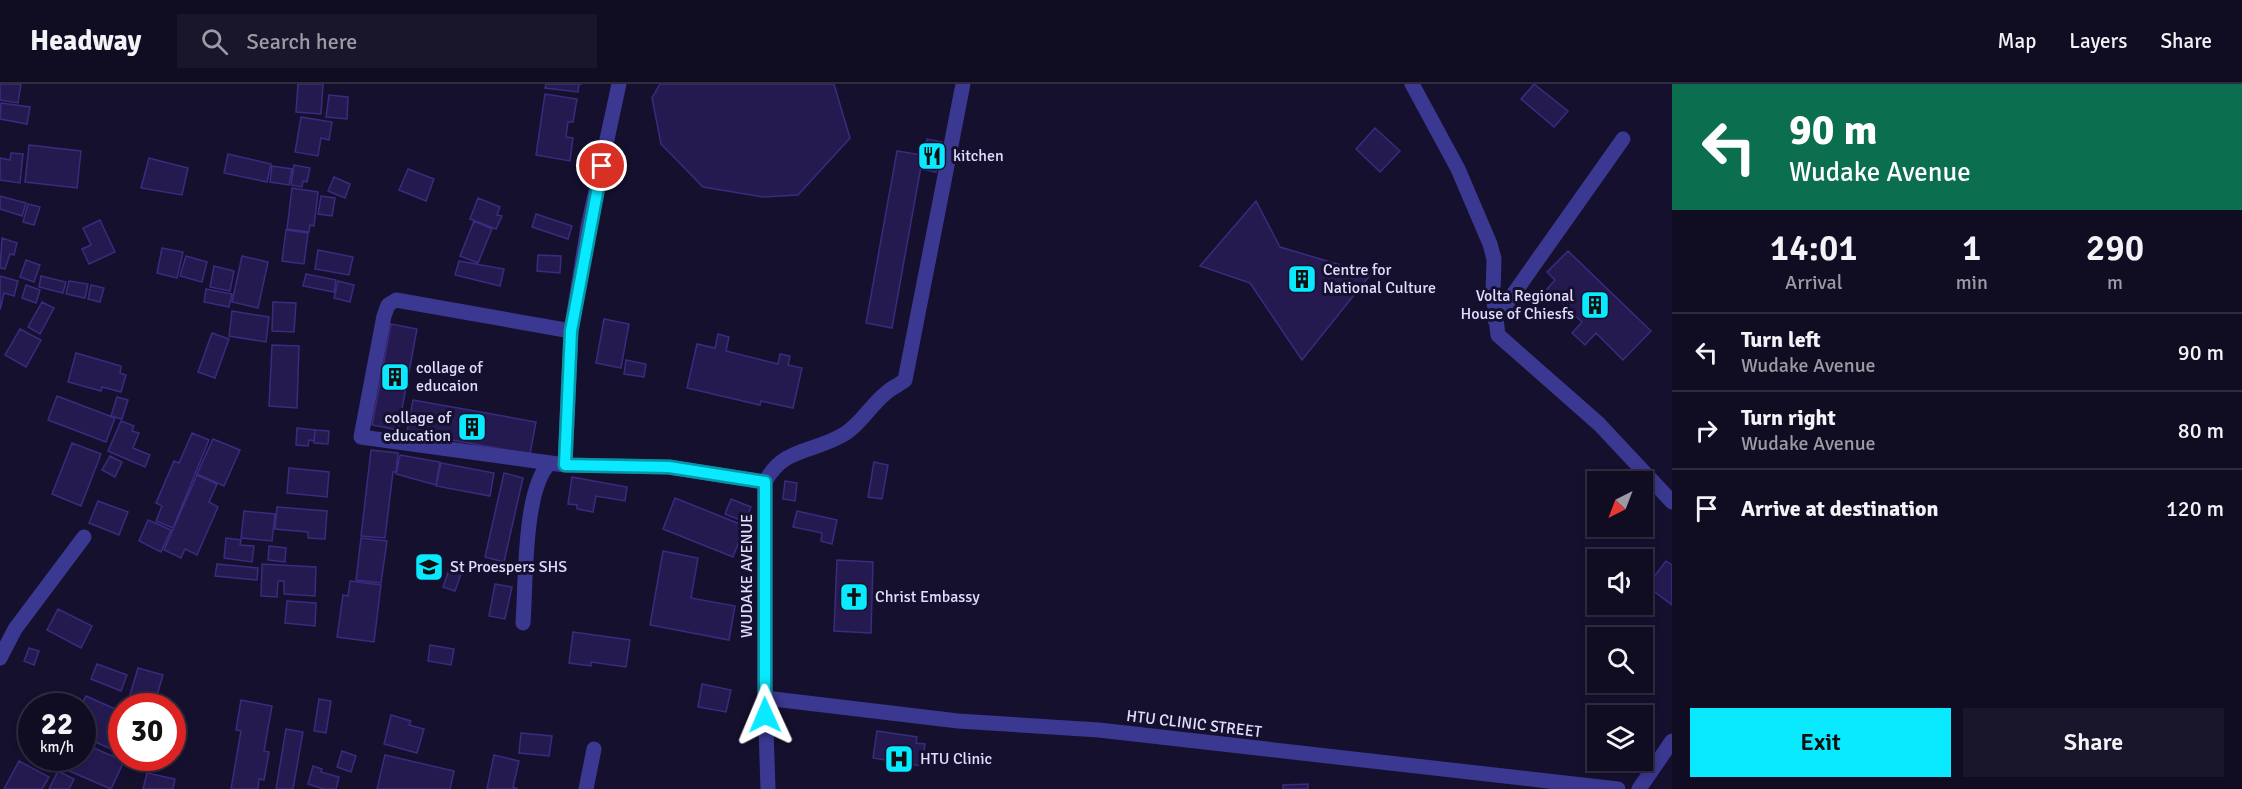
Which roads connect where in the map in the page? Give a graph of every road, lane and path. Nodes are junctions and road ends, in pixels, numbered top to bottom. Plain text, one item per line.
1 (619, 84) edge
2 (963, 84) edge
3 (1412, 84) edge
4 (1623, 139) dead end
5 (1495, 320) junction
6 (571, 331) junction
7 (557, 464) junction
8 (765, 482) junction
9 (1672, 502) edge
10 (84, 537) dead end
11 (523, 623) dead end
12 (0, 658) edge
13 (765, 698) junction
14 (1672, 741) edge
15 (594, 749) dead end
16 (586, 789) edge
17 (768, 789) edge
18 (1618, 789) edge
19 (1639, 789) edge

1 - 6 street
2 - 8 street
3 - 5 street
4 - 5 street
5 - 9 street
6 - 7 street
6 - 7 street
7 - 8 street
7 - 11 street
8 - 13 street, WUDAKE AVENUE
10 - 12 street
13 - 17 street, WUDAKE AVENUE
13 - 18 street, HTU CLINIC STREET
14 - 19 street
15 - 16 street

